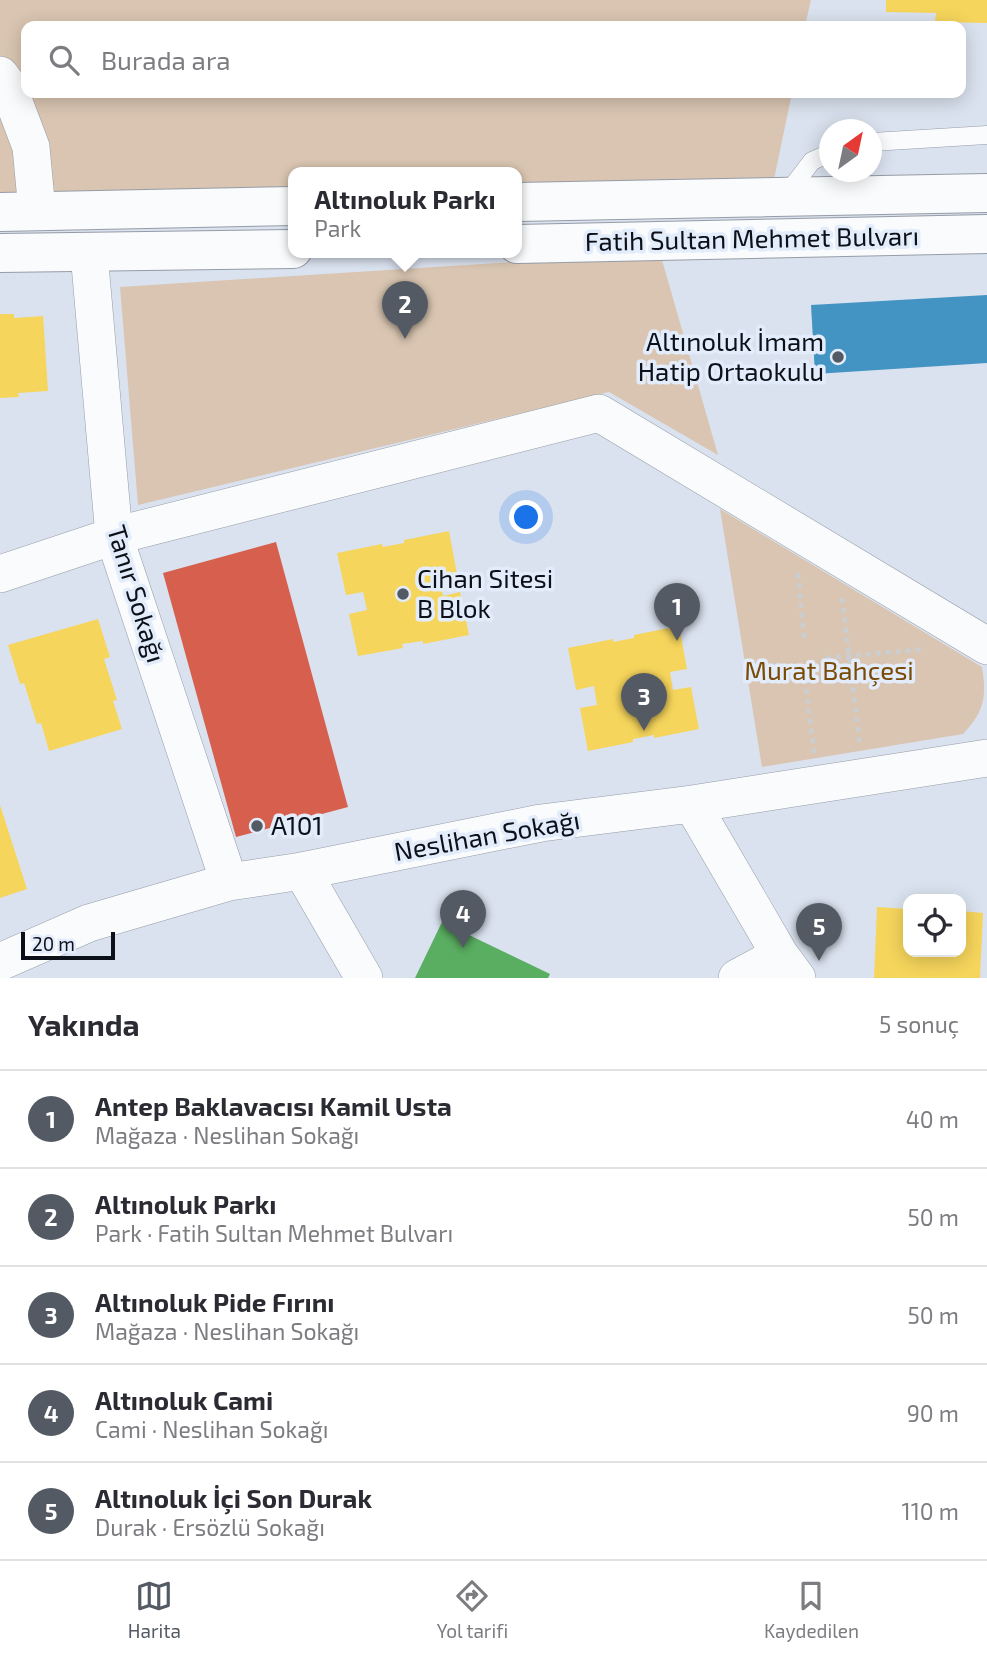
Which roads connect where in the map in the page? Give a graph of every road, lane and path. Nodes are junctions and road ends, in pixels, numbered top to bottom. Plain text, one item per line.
1 (0, 75) edge
2 (987, 135) edge
3 (882, 141) edge
4 (819, 158) edge
5 (987, 193) edge
6 (784, 197) junction
7 (522, 202) edge
8 (288, 206) edge
9 (37, 211) junction
10 (0, 212) edge
11 (987, 234) edge
12 (522, 244) edge
13 (288, 249) edge
14 (0, 253) edge
15 (89, 253) junction
16 (114, 536) junction
17 (797, 567) dead end
18 (0, 574) edge
19 (842, 594) dead end
20 (804, 638) dead end
21 (987, 646) edge
22 (935, 648) dead end
23 (849, 657) junction
24 (826, 659) dead end
25 (786, 664) dead end
26 (747, 669) dead end
27 (806, 679) dead end
28 (861, 750) dead end
29 (815, 757) dead end
30 (987, 758) edge
31 (692, 804) junction
32 (302, 872) junction
33 (229, 882) junction
34 (0, 962) edge
35 (788, 967) edge
36 (364, 978) edge
37 (737, 978) edge

1 - 9 street
2 - 3 lane
4 - 6 lane
5 - 6 main road, Fatih Sultan Mehmet Bulvarı
6 - 7 main road, Fatih Sultan Mehmet Bulvarı
8 - 9 main road
9 - 10 main road
11 - 12 main road, Fatih Sultan Mehmet Bulvarı
13 - 15 main road
14 - 15 main road
15 - 16 street, Tanır Sokağı
16 - 18 street
16 - 21 street
16 - 33 street, Tanır Sokağı
17 - 20 path
19 - 23 path
22 - 23 path
23 - 24 path
23 - 28 path
25 - 26 path
27 - 29 path
30 - 31 street, Neslihan Sokağı
31 - 32 street, Neslihan Sokağı
31 - 35 street
32 - 33 street, Neslihan Sokağı
32 - 36 street
33 - 34 street, Neslihan Sokağı
35 - 37 street

